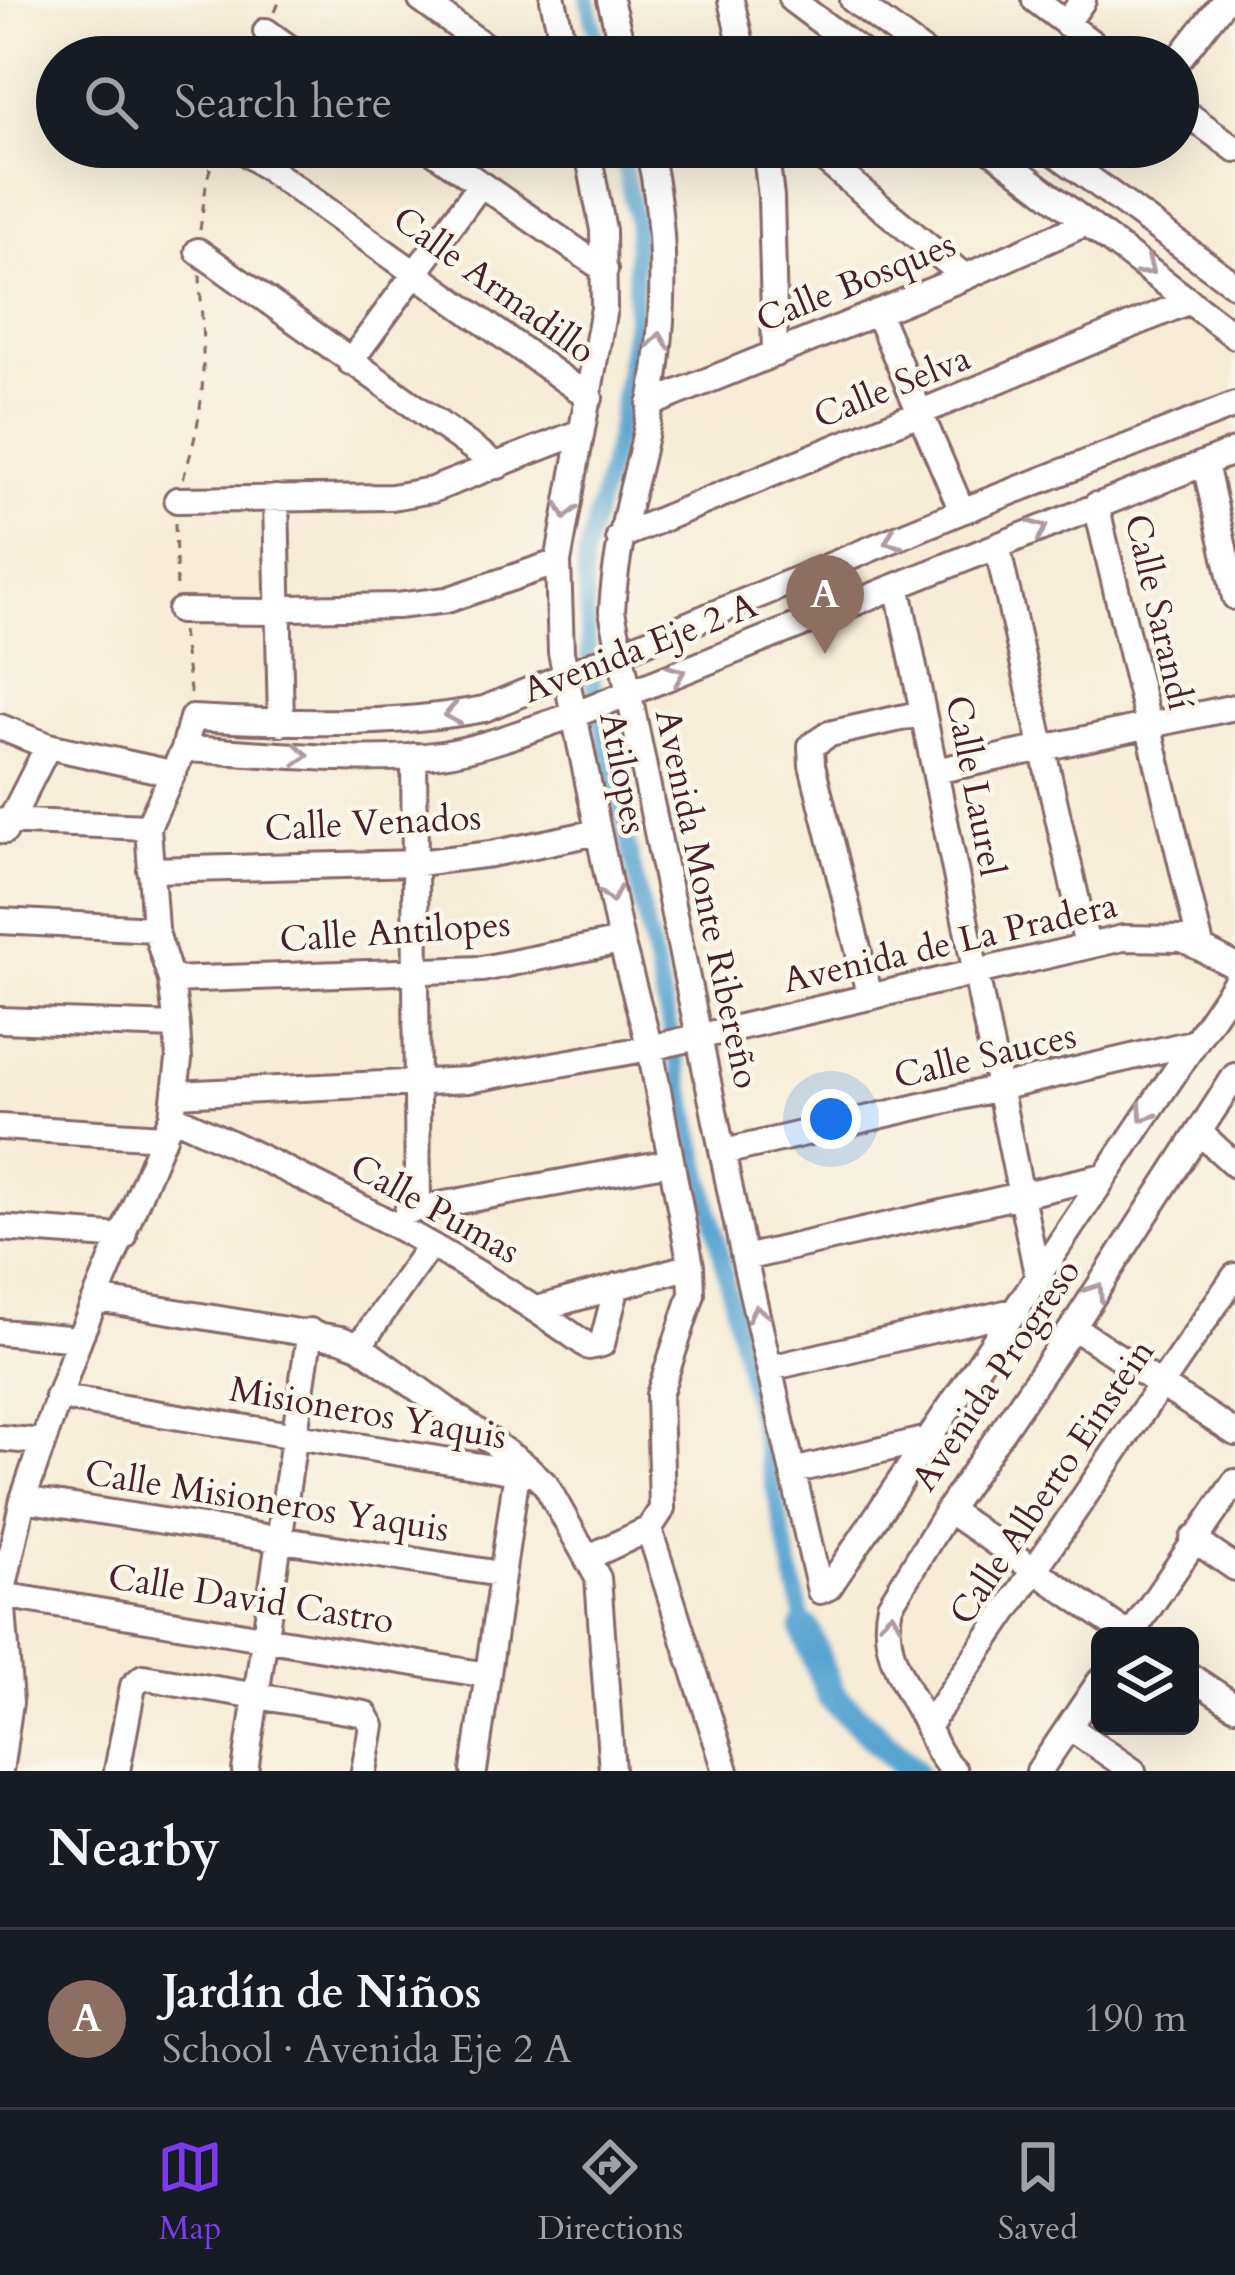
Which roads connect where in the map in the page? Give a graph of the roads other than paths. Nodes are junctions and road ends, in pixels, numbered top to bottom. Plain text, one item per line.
1 (421, 0) edge
2 (553, 0) edge
3 (610, 0) edge
4 (731, 0) edge
5 (792, 0) edge
6 (854, 0) edge
7 (1035, 0) edge
8 (1083, 0) edge
9 (1225, 0) edge
10 (1066, 24) junction
11 (266, 31) dead end
12 (273, 36) edge
13 (471, 36) edge
14 (561, 36) edge
15 (619, 36) edge
16 (739, 36) edge
17 (840, 36) edge
18 (902, 36) edge
19 (1082, 36) edge
20 (1197, 36) edge
21 (1199, 122) edge
22 (1235, 148) edge
23 (268, 168) edge
24 (457, 168) edge
25 (591, 168) edge
26 (652, 168) edge
27 (768, 168) edge
28 (834, 168) edge
29 (1014, 168) edge
30 (1076, 168) edge
31 (480, 185) junction
32 (1086, 223) junction
33 (198, 251) road end
34 (605, 270) junction
35 (416, 273) junction
36 (964, 277) junction
37 (1235, 285) edge
38 (1190, 301) junction
39 (878, 312) junction
40 (1235, 336) edge
41 (775, 354) junction
42 (350, 362) junction
43 (590, 398) junction
44 (650, 404) junction
45 (1235, 405) edge
46 (920, 414) junction
47 (581, 431) junction
48 (1235, 452) edge
49 (1205, 464) junction
50 (498, 466) junction
51 (276, 498) junction
52 (176, 500) road end
53 (1096, 505) junction
54 (962, 511) junction
55 (619, 537) junction
56 (997, 546) junction
57 (558, 562) junction
58 (898, 589) junction
59 (1235, 597) edge
60 (180, 611) road end
61 (276, 612) junction
62 (619, 654) junction
63 (568, 675) junction
64 (626, 694) junction
65 (1235, 707) edge
66 (923, 713) junction
67 (574, 715) junction
68 (281, 723) junction
69 (1149, 725) junction
70 (0, 727) edge
71 (48, 746) junction
72 (1042, 747) junction
73 (184, 748) junction
74 (414, 756) junction
75 (935, 771) junction
76 (171, 772) junction
77 (4, 827) edge
78 (148, 827) junction
79 (598, 832) junction
80 (418, 863) junction
81 (150, 870) junction
82 (0, 920) edge
83 (155, 929) junction
84 (621, 940) junction
85 (1087, 946) junction
86 (1201, 946) junction
87 (1235, 966) edge
88 (418, 971) junction
89 (976, 974) junction
90 (170, 980) junction
91 (1235, 983) edge
92 (870, 997) junction
93 (0, 1020) edge
94 (177, 1026) junction
95 (699, 1036) junction
96 (1192, 1043) junction
97 (650, 1048) junction
98 (1235, 1076) edge
99 (419, 1085) junction
100 (1000, 1091) junction
101 (171, 1115) junction
102 (0, 1127) edge
103 (1199, 1132) junction
104 (724, 1152) junction
105 (670, 1162) junction
106 (1235, 1165) edge
107 (1104, 1176) junction
108 (1021, 1194) junction
109 (418, 1207) junction
110 (388, 1218) junction
111 (0, 1228) edge
112 (124, 1237) junction
113 (430, 1245) junction
114 (744, 1258) junction
115 (691, 1266) junction
116 (1235, 1276) edge
117 (1038, 1280) junction
118 (617, 1286) junction
119 (97, 1299) junction
120 (537, 1309) junction
121 (1018, 1310) junction
122 (1073, 1327) junction
123 (310, 1331) junction
124 (0, 1332) edge
125 (80, 1339) junction
126 (358, 1346) junction
127 (770, 1368) junction
128 (1162, 1387) junction
129 (57, 1397) junction
130 (1235, 1433) edge
131 (295, 1436) junction
132 (0, 1438) edge
133 (932, 1438) junction
134 (42, 1442) junction
135 (523, 1470) junction
136 (793, 1471) junction
137 (1235, 1482) edge
138 (22, 1498) junction
139 (948, 1510) junction
140 (649, 1528) junction
141 (281, 1539) junction
142 (1193, 1539) junction
143 (6, 1543) edge
144 (589, 1557) junction
145 (1235, 1568) edge
146 (1035, 1572) junction
147 (500, 1574) junction
148 (820, 1591) joint
149 (2, 1594) edge
150 (1117, 1627) edge
151 (1136, 1627) edge
152 (267, 1637) junction
153 (2, 1640) edge
154 (488, 1675) junction
155 (1199, 1682) edge
156 (258, 1694) junction
157 (1091, 1694) edge
158 (1235, 1706) edge
159 (927, 1727) junction
160 (1069, 1727) junction
161 (0, 1768) edge
162 (117, 1771) edge
163 (245, 1771) edge
164 (364, 1771) edge
165 (474, 1771) edge
166 (612, 1771) edge
167 (726, 1771) edge
168 (954, 1771) edge
169 (1039, 1771) edge
170 (1133, 1771) edge

1 - 13 street
2 - 14 street
3 - 15 street
4 - 16 street
5 - 17 street
6 - 18 street
7 - 10 street
8 - 10 street
9 - 20 street
10 - 19 street
11 - 12 street
21 - 22 street
23 - 35 street, Calle Armadillo
24 - 31 street
25 - 34 street, Atilopes
44 -> 26 street, Avenida Monte Ribereño
27 - 41 street
28 - 36 street
29 - 32 street
30 - 37 street
31 - 34 street
31 - 35 street
32 - 36 street, Calle Bosques
32 -> 38 street
33 - 42 street
34 - 43 street, Atilopes
35 - 42 street
35 - 43 street, Calle Armadillo
36 - 39 street, Calle Bosques
38 - 40 street
38 - 46 street, Calle Selva
39 - 41 street, Calle Bosques
39 - 46 street
41 - 44 street, Calle Bosques
42 - 50 street
43 - 47 street, Atilopes
44 - 55 street, Avenida Monte Ribereño
45 - 54 street, Avenida Eje 2 A
46 - 54 street
46 - 55 street, Calle Selva
47 - 50 street
47 -> 57 street, Atilopes
48 - 49 street, Avenida Eje 2 A
49 - 53 street, Avenida Eje 2 A
49 - 59 street
50 - 51 street
51 - 52 street
51 - 61 street
56 -> 53 street, Avenida Eje 2 A
53 - 69 street, Calle Sarandí
54 -> 62 street, Avenida Eje 2 A
55 - 62 street, Avenida Monte Ribereño
56 - 58 street, Avenida Eje 2 A
56 - 72 street
57 - 61 street
57 - 63 street, Atilopes
64 -> 58 street, Avenida Eje 2 A
58 - 66 street, Calle Laurel
60 - 61 street
61 - 68 street
62 - 63 street, Avenida Eje 2 A
62 - 64 street, Avenida Monte Ribereño
63 - 67 street, Atilopes
63 -> 68 street, Avenida Eje 2 A
64 - 67 street, Avenida Eje 2 A
64 - 95 street, Avenida Monte Ribereño
65 - 69 street
66 - 75 street, Calle Laurel
66 - 92 street
67 - 74 street, Avenida Eje 2 A
67 - 79 street, Atilopes
68 - 73 street, Avenida Eje 2 A
69 - 72 street
69 - 86 street, Calle Sarandí
70 - 71 street
71 - 76 street
71 - 77 street
72 - 75 street
72 - 85 street
73 -> 74 street, Avenida Eje 2 A
73 - 76 street
74 - 80 street
75 - 89 street, Calle Laurel
76 - 78 street
77 - 78 street
78 - 81 street
79 - 80 street, Calle Venados
79 -> 84 street, Atilopes
80 - 81 street, Calle Venados
80 - 88 street
81 - 83 street
82 - 83 street
83 - 90 street
84 - 88 street, Calle Antilopes
84 - 97 street, Atilopes
85 - 86 street, Avenida de La Pradera
85 - 89 street, Avenida de La Pradera
86 - 87 street, Avenida de La Pradera
88 - 90 street, Calle Antilopes
88 - 99 street
89 - 92 street, Avenida de La Pradera
89 - 100 street, Calle Laurel
90 - 94 street
91 - 96 street, Avenida Progreso
92 - 95 street, Avenida de La Pradera
93 - 94 street
94 - 101 street
95 - 97 street, Avenida de La Pradera
95 - 104 street, Avenida Monte Ribereño
96 - 100 street, Calle Sauces
96 -> 107 street, Avenida Progreso
97 - 99 street, Avenida de La Pradera
97 - 105 street, Atilopes
98 - 103 street, Avenida Progreso
99 - 101 street, Avenida de La Pradera
99 - 109 street
100 - 104 street, Calle Sauces
100 - 108 street, Calle Laurel
101 - 102 street, Avenida de La Pradera
101 - 110 street, Calle Pumas
101 - 112 street
103 - 106 street
122 -> 103 street, Avenida Progreso
104 - 114 street, Avenida Monte Ribereño
105 - 109 street
105 - 115 street, Atilopes
107 - 108 street
107 - 117 street, Avenida Progreso
108 - 114 street
108 - 117 street, Calle Laurel
109 - 110 street
110 - 113 street, Calle Pumas
111 - 112 street
112 - 119 street
113 - 120 street, Calle Pumas
113 - 126 street
127 -> 114 street, Avenida Monte Ribereño
115 - 118 street
115 - 140 street
116 - 128 street, Calle Alberto Einstein
117 - 121 street, Avenida Progreso
118 - 120 street
118 - 120 street, Calle Pumas
119 - 123 street
119 - 125 street
121 - 127 street
121 - 133 street, Avenida Progreso
122 - 128 street
122 - 139 street, Avenida Progreso
123 - 126 street
123 - 131 street
124 - 125 street
125 - 129 street
126 - 135 street
127 - 136 street, Avenida Monte Ribereño
128 - 130 street
128 - 146 street, Calle Alberto Einstein
129 - 131 street, Misioneros Yaquis
129 - 134 street
131 - 135 street, Misioneros Yaquis
131 - 141 street
132 - 134 street
133 - 136 street
133 - 148 street, Avenida Progreso
134 - 138 street
135 - 144 street
135 - 147 street, Misioneros Yaquis
136 - 148 street, Avenida Monte Ribereño
137 - 142 street
138 - 141 street, Calle Misioneros Yaquis
138 - 143 street
139 - 146 street
159 -> 139 street, Avenida Progreso
140 - 144 street
140 - 167 street
141 - 147 street, Calle Misioneros Yaquis
141 - 152 street
142 - 145 street
142 - 151 street
143 - 149 street
144 - 166 street
146 - 150 street
146 - 159 street, Calle Alberto Einstein
147 - 154 street, Misioneros Yaquis
149 - 152 street, Calle David Castro
149 - 153 street
152 - 154 street, Calle David Castro
152 - 156 street
153 - 161 street
154 - 165 street, Misioneros Yaquis
155 - 158 street
156 - 162 street
156 - 163 street
156 - 164 street
157 - 160 street
159 - 168 street
160 - 169 street
160 - 170 street

